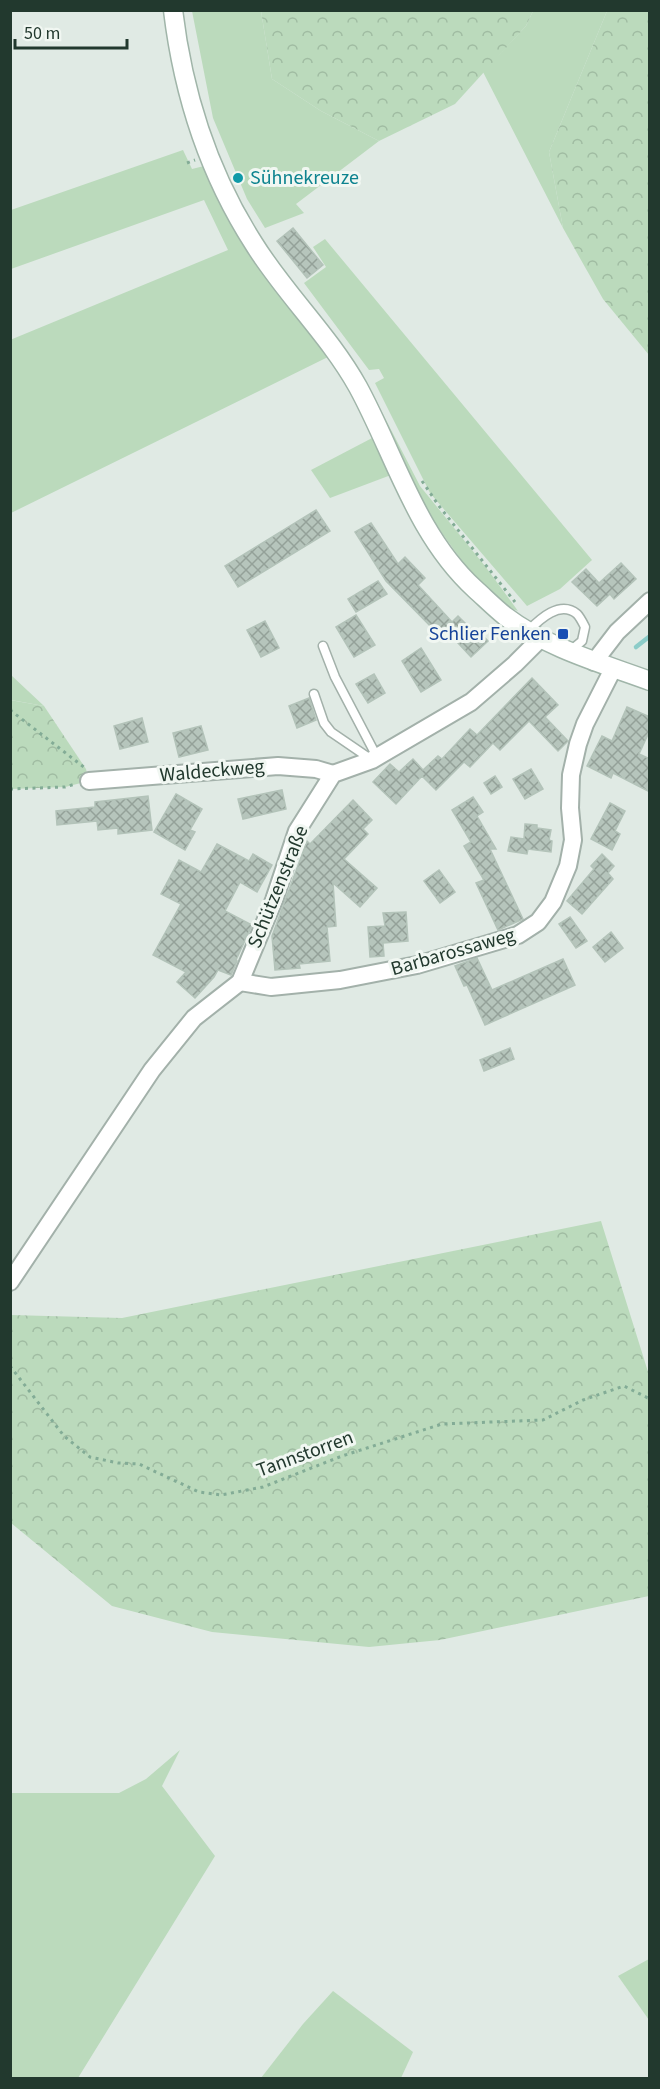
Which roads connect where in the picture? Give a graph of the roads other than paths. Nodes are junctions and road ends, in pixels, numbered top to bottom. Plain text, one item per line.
1 (173, 10) edge
2 (650, 601) edge
3 (535, 634) junction
4 (323, 646) dead end
5 (570, 651) junction
6 (594, 662) junction
7 (614, 669) junction
8 (650, 681) edge
9 (314, 694) dead end
10 (375, 759) junction
11 (333, 774) junction
12 (89, 781) road end
13 (240, 982) junction
14 (10, 1282) edge

1 - 3 main road
2 - 6 street
3 - 5 main road
3 - 5 lane
3 - 10 street
4 - 10 lane
5 - 6 main road
6 - 7 main road
7 - 8 main road
7 - 13 street, Barbarossaweg
9 - 10 lane
10 - 11 street
11 - 12 street, Waldeckweg
11 - 13 street, Schützenstraße
13 - 14 street, Schützenstraße

